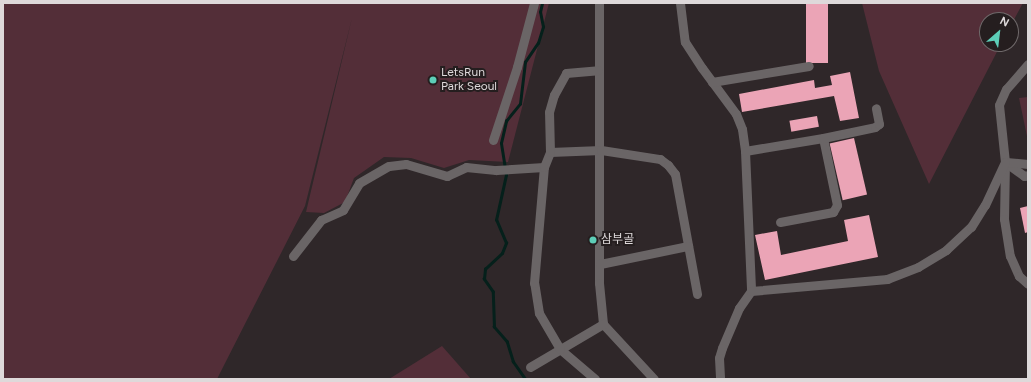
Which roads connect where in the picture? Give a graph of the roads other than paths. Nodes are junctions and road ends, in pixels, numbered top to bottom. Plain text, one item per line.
1 (534, 3) edge
2 (599, 3) edge
3 (680, 3) edge
4 (1028, 64) edge
5 (809, 66) dead end
6 (598, 70) junction
7 (712, 82) junction
8 (876, 108) dead end
9 (822, 138) junction
10 (493, 140) dead end
11 (601, 150) junction
12 (745, 150) junction
13 (550, 152) junction
14 (1005, 162) junction
15 (1028, 164) edge
16 (544, 167) junction
17 (1028, 175) edge
18 (780, 222) dead end
19 (688, 246) junction
20 (293, 256) dead end
21 (600, 264) junction
22 (1028, 284) edge
23 (751, 291) junction
24 (698, 294) dead end
25 (603, 324) junction
26 (560, 349) junction
27 (530, 367) dead end
28 (595, 379) edge
29 (654, 379) edge
30 (720, 379) edge

1 - 10 street
2 - 6 street
3 - 7 street
4 - 14 street
5 - 7 street
6 - 11 street
6 - 13 street
7 - 12 street
8 - 9 street
9 - 12 street
9 - 18 street
11 - 13 street
11 - 19 street
11 - 21 street
12 - 23 street
13 - 16 street
14 - 15 street
14 - 17 street
14 - 22 street
14 - 23 street
16 - 20 street
16 - 26 street
19 - 21 street
19 - 24 street
21 - 25 street
23 - 30 street
25 - 26 street
25 - 29 street
26 - 27 street
26 - 28 street

